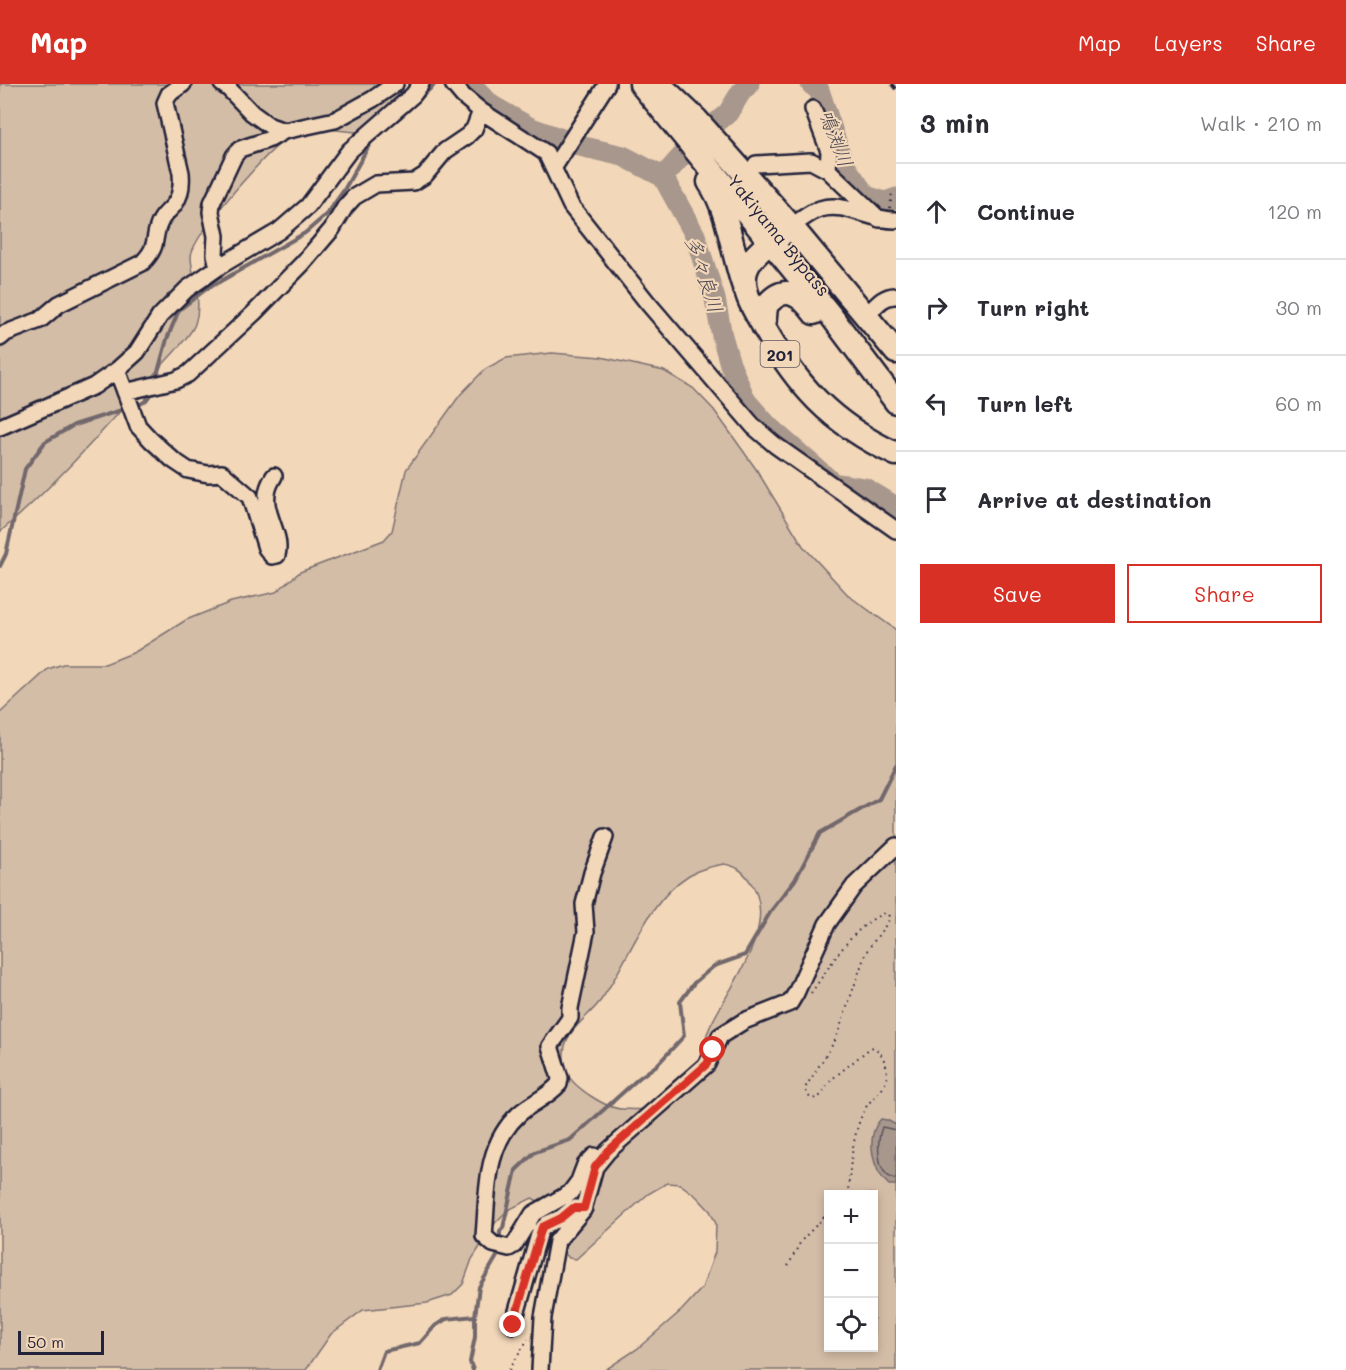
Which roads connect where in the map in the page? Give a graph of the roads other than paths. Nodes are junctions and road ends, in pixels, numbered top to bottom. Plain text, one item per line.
1 (183, 84) edge
2 (222, 84) edge
3 (394, 84) edge
4 (421, 84) edge
5 (453, 84) edge
6 (607, 84) edge
7 (654, 85) edge
8 (813, 109) dead end
9 (481, 111) junction
10 (284, 131) junction
11 (705, 144) junction
12 (756, 164) dead end
13 (554, 167) junction
14 (828, 170) junction
15 (879, 219) junction
16 (896, 220) edge
17 (780, 235) junction
18 (218, 267) junction
19 (744, 287) junction
20 (896, 296) edge
21 (866, 316) junction
22 (764, 327) junction
23 (0, 338) edge
24 (896, 352) edge
25 (871, 368) junction
26 (117, 370) junction
27 (896, 383) edge
28 (125, 392) junction
29 (896, 402) edge
30 (0, 427) edge
31 (896, 454) edge
32 (274, 476) dead end
33 (896, 530) edge
34 (605, 837) dead end
35 (896, 846) edge
36 (608, 1151) junction
37 (584, 1208) junction
38 (513, 1325) dead end
39 (540, 1370) edge

1 - 23 street
2 - 10 street
3 - 10 street
4 - 18 street
5 - 9 street
6 - 13 street
7 - 11 highway, 201
8 - 14 street
9 - 13 street
9 - 28 street
10 - 18 street
11 - 17 highway, Yakiyama Bypass / 201
11 - 19 highway, 201
12 - 14 street
13 - 33 street
14 - 15 street
15 - 16 street
15 - 17 street
17 - 19 highway
17 - 21 highway, 201
17 - 25 highway, Yakiyama Bypass / 201
17 - 27 highway, Yakiyama Bypass / 201
18 - 26 street
19 - 22 highway, 201
20 - 21 street
21 - 24 highway, 201
22 - 25 highway
22 - 31 highway, 201
25 - 29 highway, Yakiyama Bypass / 201
26 - 28 street
26 - 30 street
28 - 32 street
34 - 36 street
35 - 36 street
36 - 37 street
37 - 38 street
37 - 39 street

